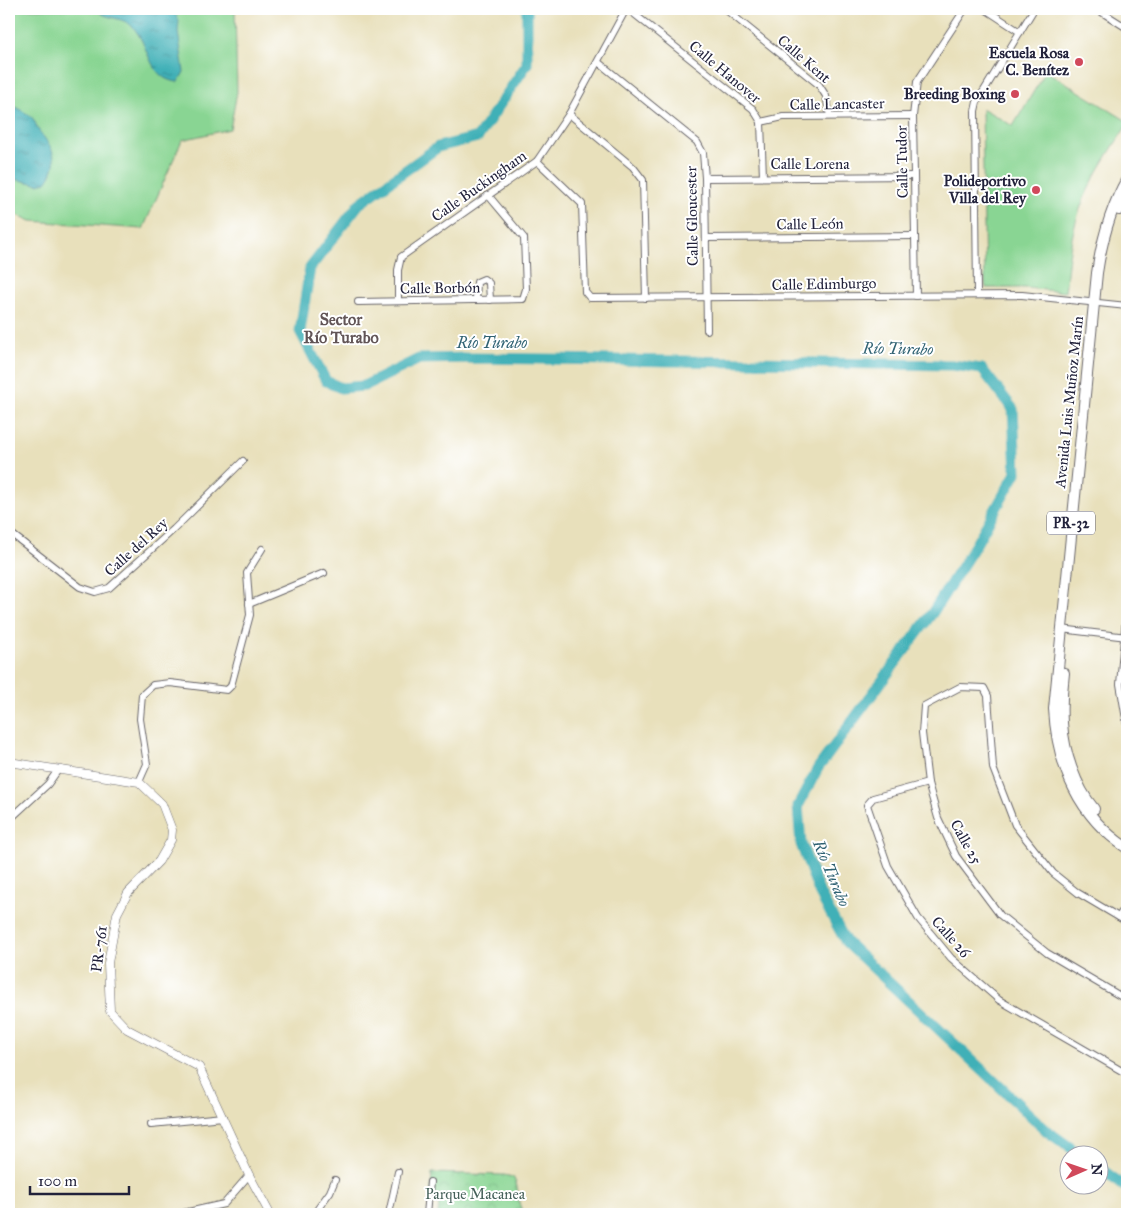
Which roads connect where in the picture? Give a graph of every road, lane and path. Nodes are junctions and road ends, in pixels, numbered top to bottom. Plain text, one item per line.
1 (627, 9) edge
2 (724, 9) edge
3 (984, 9) edge
4 (1034, 9) edge
5 (1097, 9) edge
6 (964, 10) edge
7 (1127, 28) edge
8 (1020, 32) junction
9 (598, 62) junction
10 (569, 114) junction
11 (830, 116) junction
12 (913, 116) junction
13 (762, 122) junction
14 (537, 161) junction
15 (914, 176) junction
16 (762, 177) junction
17 (705, 178) junction
18 (1127, 179) edge
19 (1127, 194) edge
20 (488, 195) junction
21 (915, 236) junction
22 (706, 238) junction
23 (977, 294) junction
24 (916, 296) junction
25 (646, 298) junction
26 (706, 298) junction
27 (476, 300) junction
28 (490, 300) junction
29 (398, 301) junction
30 (358, 302) dead end
31 (1097, 303) junction
32 (1127, 306) edge
33 (707, 330) dead end
34 (243, 461) dead end
35 (9, 532) edge
36 (262, 550) dead end
37 (324, 573) dead end
38 (249, 604) junction
39 (1127, 606) edge
40 (1064, 630) junction
41 (1126, 637) edge
42 (1127, 725) edge
43 (9, 762) edge
44 (58, 770) junction
45 (139, 782) junction
46 (928, 783) junction
47 (9, 820) edge
48 (1127, 840) edge
49 (1127, 848) edge
50 (1127, 903) edge
51 (1119, 917) junction
52 (1127, 922) edge
53 (1127, 1000) edge
54 (1127, 1074) edge
55 (223, 1116) junction
56 (152, 1124) dead end
57 (398, 1172) dead end
58 (249, 1175) junction
59 (335, 1180) dead end
60 (430, 1182) dead end
61 (179, 1214) edge
62 (270, 1214) edge
63 (314, 1214) edge
64 (389, 1214) edge
65 (427, 1214) edge

1 - 9 street, Calle Buckingham
1 - 13 street, Calle Hanover
2 - 11 street, Calle Kent
3 - 8 street
4 - 8 street
5 - 7 street
6 - 12 street, Calle Tudor
8 - 23 street
9 - 10 street, Calle Buckingham
9 - 17 street, Calle Gloucester
10 - 14 street, Calle Buckingham
10 - 25 street
11 - 12 street, Calle Lancaster
11 - 13 street, Calle Lancaster
12 - 15 street, Calle Tudor
13 - 16 street, Calle Hanover
14 - 20 street, Calle Buckingham
14 - 25 street, Calle Edimburgo
15 - 16 street, Calle Lorena
15 - 21 street, Calle Tudor
16 - 17 street, Calle Lorena
17 - 22 street, Calle Gloucester
18 - 31 main road, Avenida Luis Muñoz Marín / PR-32
19 - 31 main road, Avenida Luis Muñoz Marín / PR-32
20 - 28 street, Calle Borbón
20 - 29 street, Calle Buckingham
21 - 22 street, Calle León
21 - 24 street, Calle Tudor
22 - 26 street, Calle Gloucester
23 - 24 street, Calle Edimburgo
23 - 31 street, Calle Edimburgo
24 - 26 street, Calle Edimburgo
25 - 26 street, Calle Edimburgo
26 - 33 street, Calle Gloucester
27 - 28 street, Calle Borbón
27 - 28 street
27 - 29 street, Calle Borbón
29 - 30 street, Calle Borbón
31 - 32 street, Calle Edimburgo
31 - 40 main road, Avenida Luis Muñoz Marín / PR-32
34 - 35 street, Calle del Rey
36 - 38 street
37 - 38 street
38 - 45 street
39 - 41 street
40 - 41 street
40 - 48 main road, Avenida Luis Muñoz Marín / PR-32
40 - 49 main road, Avenida Luis Muñoz Marín / PR-32
41 - 42 street
43 - 44 street
44 - 45 street
44 - 47 street
45 - 55 street, PR-761 / PR-761
46 - 51 street, Calle 25
46 - 53 street, Calle 25
46 - 54 street, Calle 26
50 - 51 street
51 - 52 street
55 - 56 street
55 - 58 street, PR-761 / PR-761
57 - 64 street
58 - 61 street
58 - 62 street, PR-761 / PR-761
59 - 63 street
60 - 65 street

